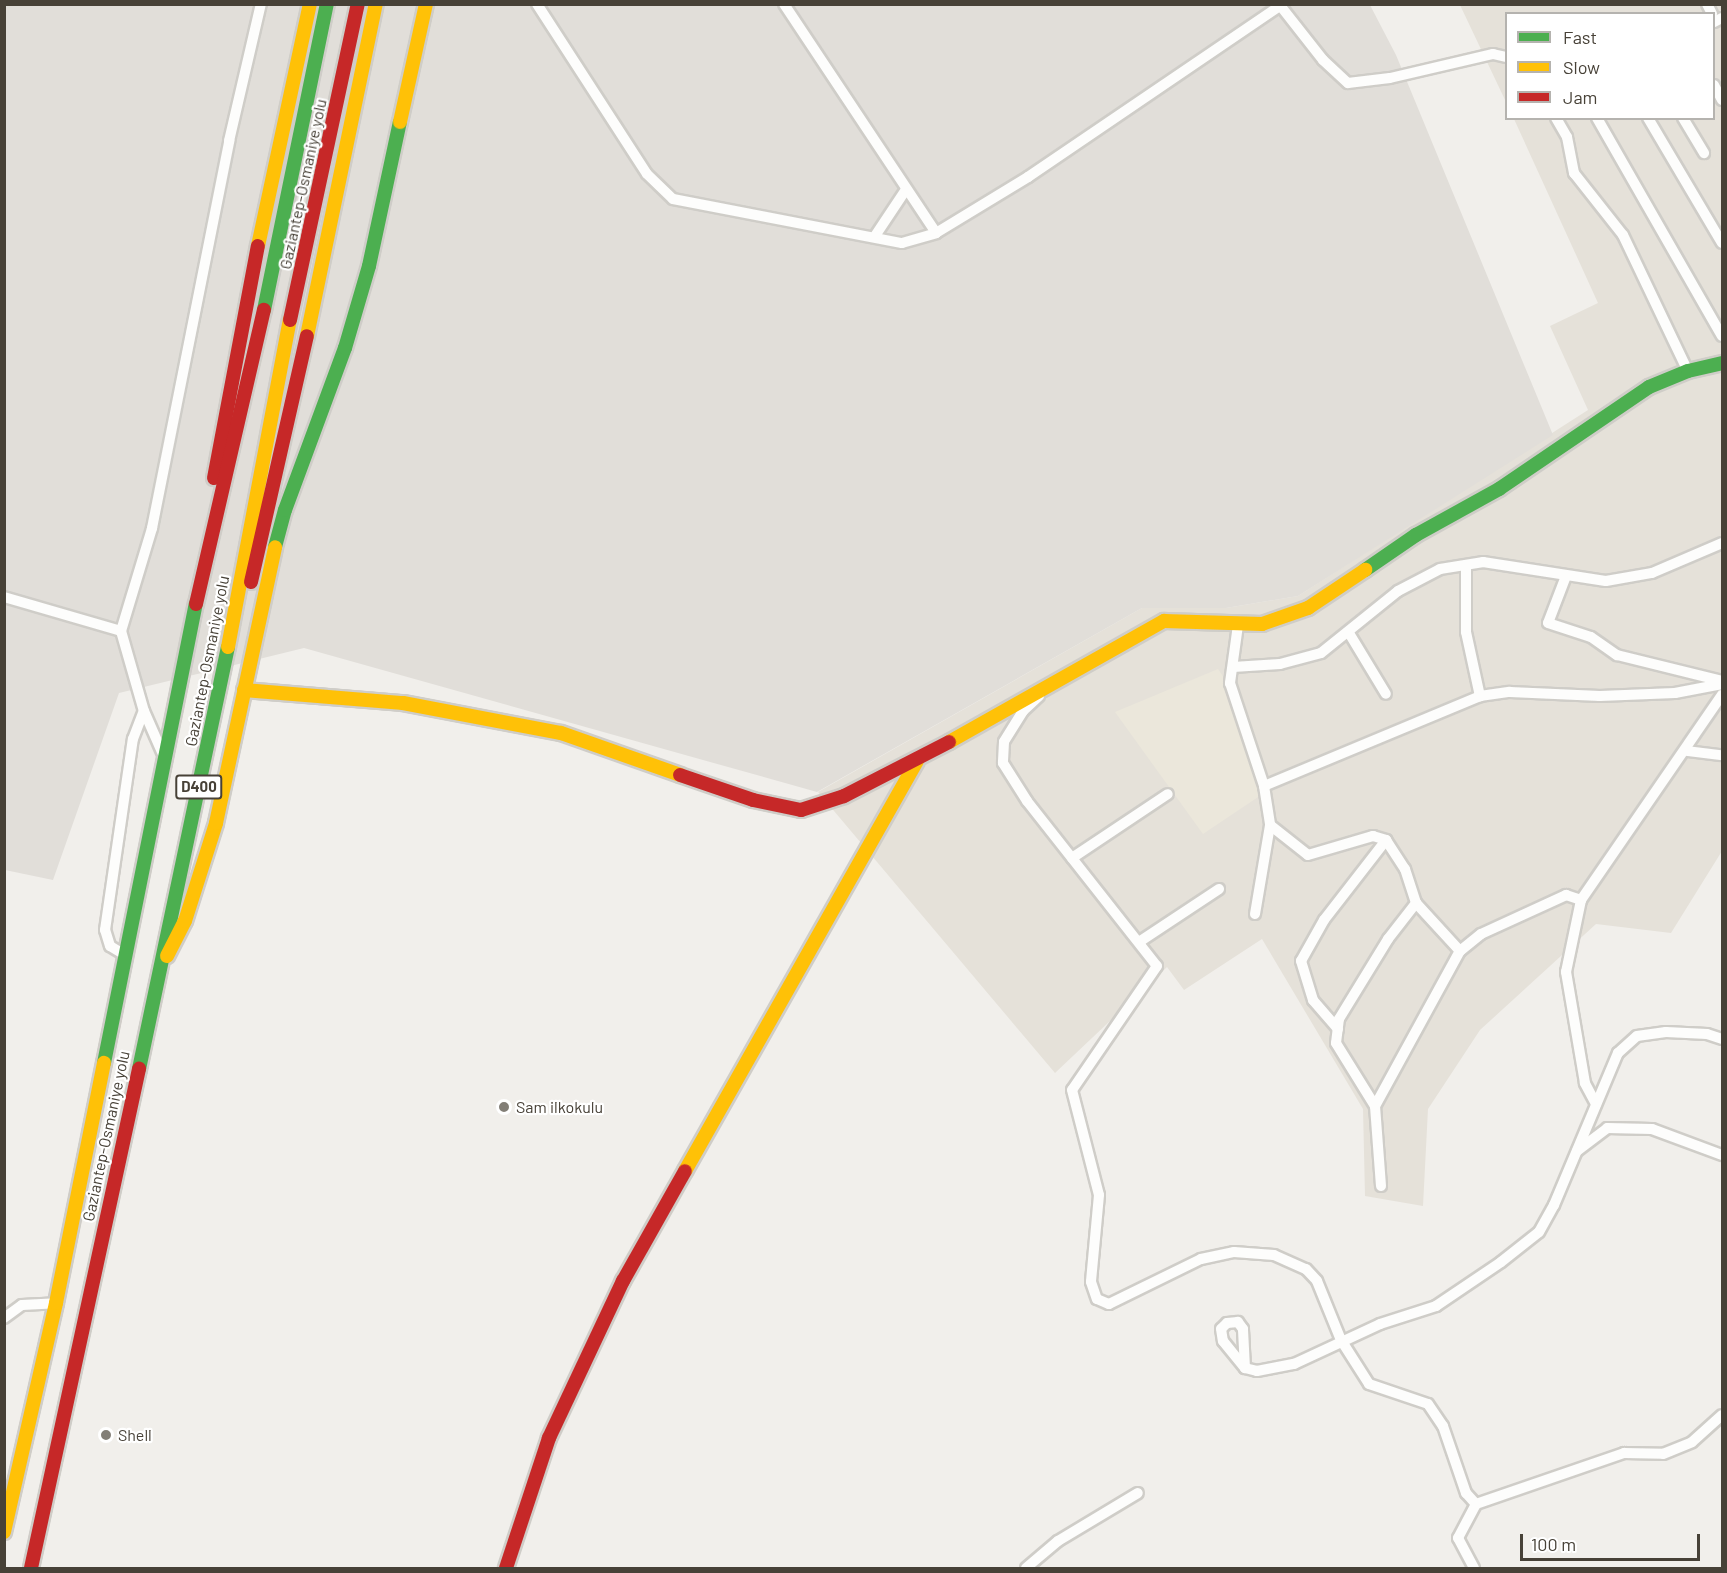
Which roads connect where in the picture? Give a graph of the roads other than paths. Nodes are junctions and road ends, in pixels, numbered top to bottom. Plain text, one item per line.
1 (261, 4) edge
2 (327, 4) edge
3 (358, 4) edge
4 (376, 4) edge
5 (386, 4) edge
6 (426, 4) edge
7 (537, 4) edge
8 (784, 4) edge
9 (1280, 5) edge
10 (309, 6) edge
11 (371, 34) junction
12 (1505, 57) edge
13 (1557, 120) edge
14 (1598, 120) edge
15 (1649, 120) edge
16 (1684, 120) edge
17 (1704, 153) dead end
18 (905, 191) junction
19 (936, 233) junction
20 (875, 236) junction
21 (1722, 243) edge
22 (1722, 336) edge
23 (1722, 363) edge
24 (1688, 371) junction
25 (1722, 543) edge
26 (1466, 565) junction
27 (1566, 576) junction
28 (4, 597) edge
29 (1239, 625) junction
30 (121, 631) junction
31 (1349, 633) junction
32 (228, 641) junction
33 (187, 643) junction
34 (1233, 668) junction
35 (1054, 681) junction
36 (1722, 683) edge
37 (244, 690) junction
38 (1386, 694) dead end
39 (1722, 695) edge
40 (1480, 696) junction
41 (144, 711) junction
42 (1687, 751) junction
43 (164, 755) junction
44 (1722, 755) edge
45 (917, 760) junction
46 (1264, 786) junction
47 (1168, 794) dead end
48 (1270, 825) junction
49 (1386, 840) junction
50 (1072, 858) junction
51 (1219, 889) dead end
52 (1581, 900) junction
53 (1416, 903) junction
54 (1255, 914) dead end
55 (1139, 942) junction
56 (1460, 951) junction
57 (125, 955) junction
58 (159, 965) junction
59 (1338, 1029) junction
60 (1722, 1039) edge
61 (1596, 1104) junction
62 (1375, 1106) junction
63 (1574, 1153) junction
64 (1722, 1155) edge
65 (1381, 1186) dead end
66 (56, 1303) junction
67 (4, 1318) edge
68 (1341, 1340) junction
69 (1245, 1368) dead end
70 (1722, 1416) edge
71 (1138, 1494) dead end
72 (1476, 1504) junction
73 (4, 1532) edge
74 (31, 1569) edge
75 (506, 1569) edge
76 (1026, 1569) edge
77 (1474, 1569) edge

1 - 30 street
2 - 33 main road, Gaziantep-Osmaniye yolu / D400
3 - 32 main road, Gaziantep-Osmaniye yolu / D400
4 - 11 main road, D400
5 - 11 main road, D400
6 - 37 main road
7 - 20 street
8 - 18 street
9 - 12 street
9 - 19 street
10 - 33 main road, D400
11 - 32 main road, D400
13 - 24 street
14 - 22 street
15 - 21 street
16 - 17 street
18 - 19 street
18 - 20 street
19 - 20 street
23 - 24 main road
24 - 29 main road
25 - 27 street
26 - 27 street
26 - 31 street
26 - 40 street
27 - 36 street
28 - 30 street
29 - 34 street
29 - 35 main road
30 - 41 street
31 - 34 street
31 - 38 street
32 - 58 main road, Gaziantep-Osmaniye yolu / D400
33 - 43 main road, Gaziantep-Osmaniye yolu / D400
34 - 46 street
35 - 45 main road
35 - 50 street
36 - 40 street
37 - 45 main road
37 - 58 main road
39 - 42 street
40 - 46 street
41 - 43 street
41 - 57 street
42 - 44 street
42 - 52 street
43 - 57 main road, Gaziantep-Osmaniye yolu / D400
45 - 75 main road
46 - 48 street
47 - 50 street
48 - 49 street
48 - 54 street
49 - 53 street
49 - 59 street
50 - 55 street
51 - 55 street
52 - 56 street
52 - 61 street
53 - 56 street
53 - 59 street
55 - 68 street
56 - 62 street
57 - 66 main road, Gaziantep-Osmaniye yolu / D400
58 - 74 main road, Gaziantep-Osmaniye yolu / D400
59 - 62 street
60 - 61 street
61 - 63 street
62 - 65 street
63 - 64 street
63 - 68 street
66 - 67 street
66 - 73 main road, Gaziantep-Osmaniye yolu / D400
68 - 69 street
68 - 72 street
70 - 72 street
71 - 76 street
72 - 77 street

